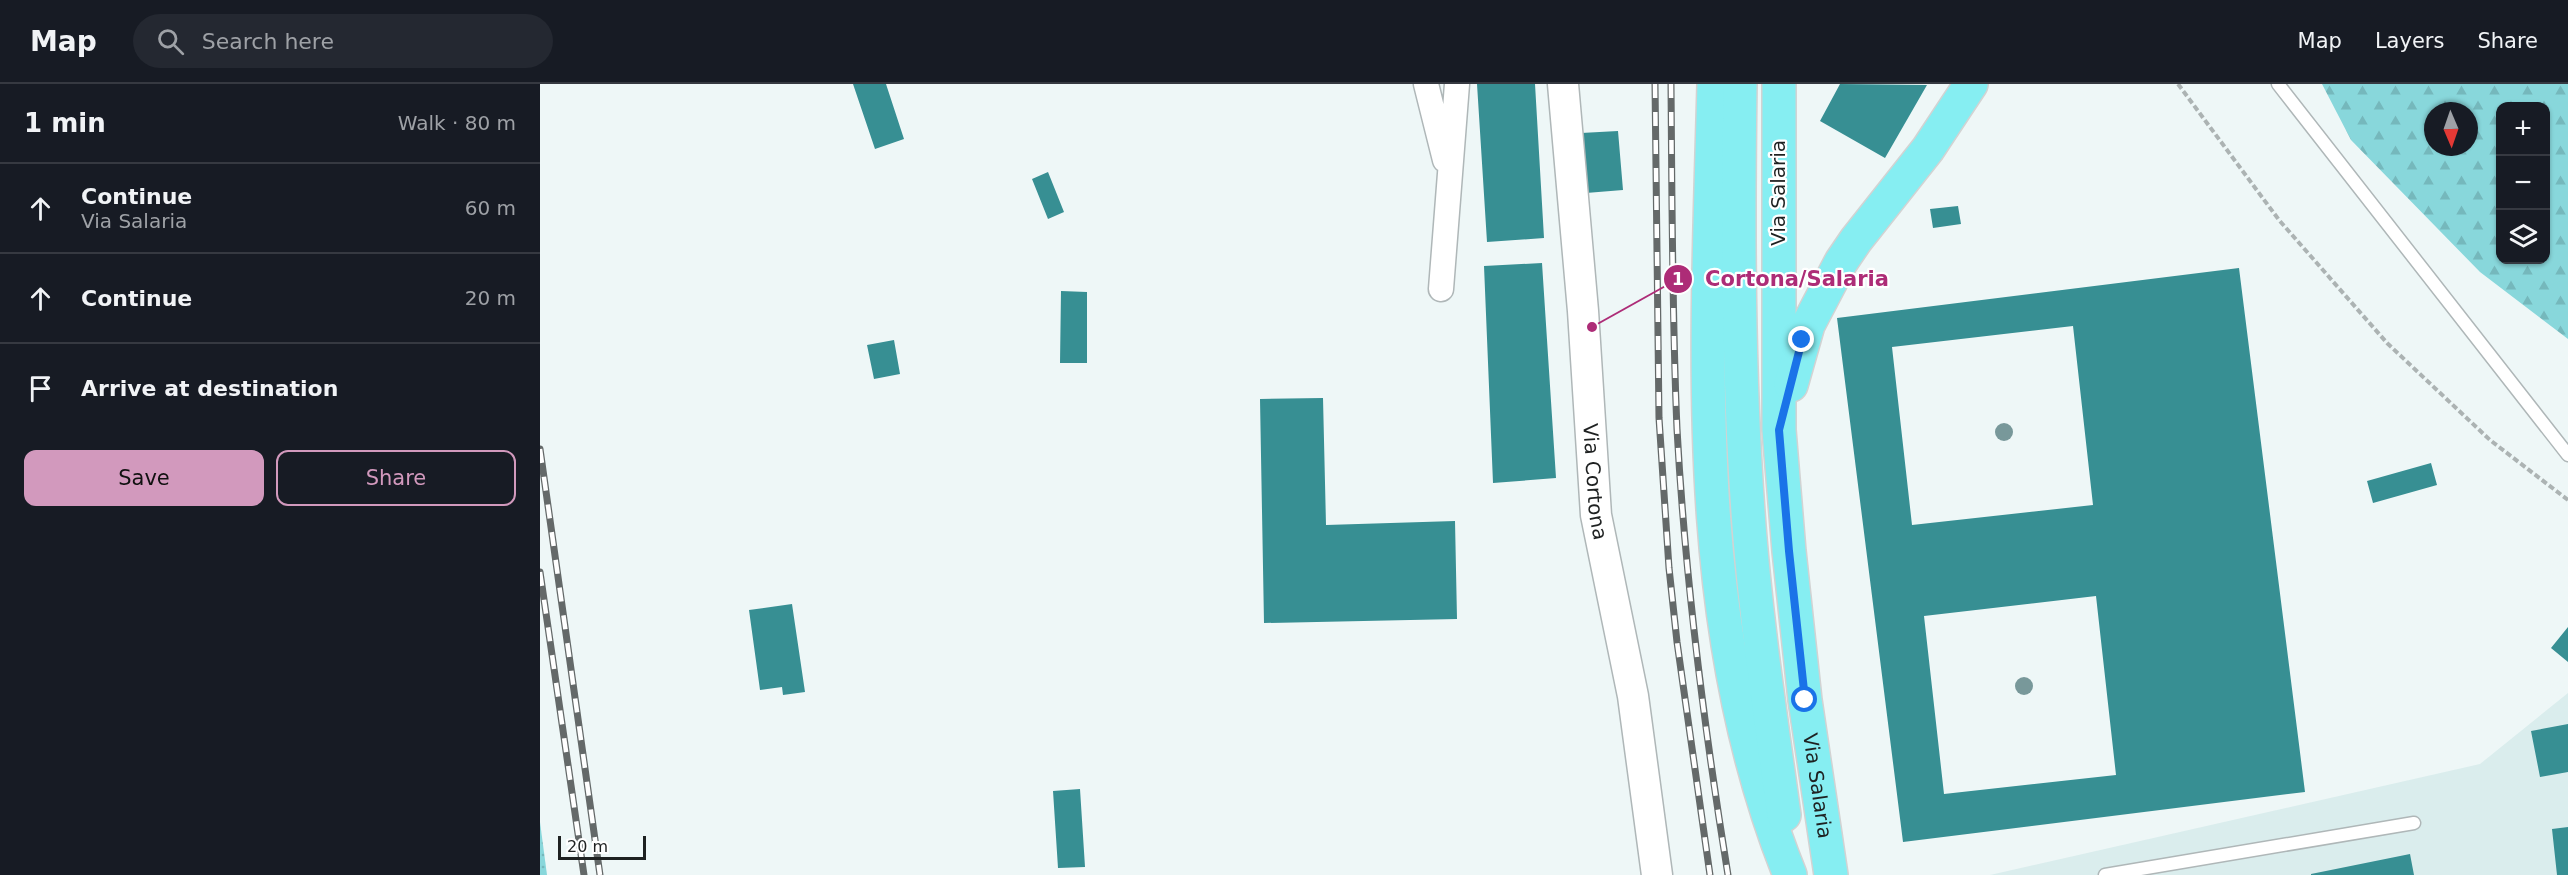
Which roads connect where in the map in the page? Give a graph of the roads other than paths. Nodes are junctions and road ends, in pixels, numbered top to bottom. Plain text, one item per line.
1 (1425, 84) edge
2 (1457, 84) edge
3 (1563, 84) edge
4 (1714, 84) edge
5 (1740, 84) edge
6 (1779, 84) edge
7 (1971, 84) edge
8 (2278, 84) edge
9 (1449, 179) junction
10 (1441, 289) dead end
11 (1779, 430) junction
12 (2568, 455) edge
13 (2414, 823) dead end
14 (1657, 875) edge
15 (1792, 875) edge
16 (1831, 875) edge
17 (2105, 875) edge

1 - 9 street
2 - 9 street
3 - 14 street, Via Cortona
4 - 15 main road
5 - 15 main road, Via Salaria
6 - 11 main road, Via Salaria
7 - 11 main road
8 - 12 lane
9 - 10 street
11 - 16 main road, Via Salaria
13 - 17 lane

